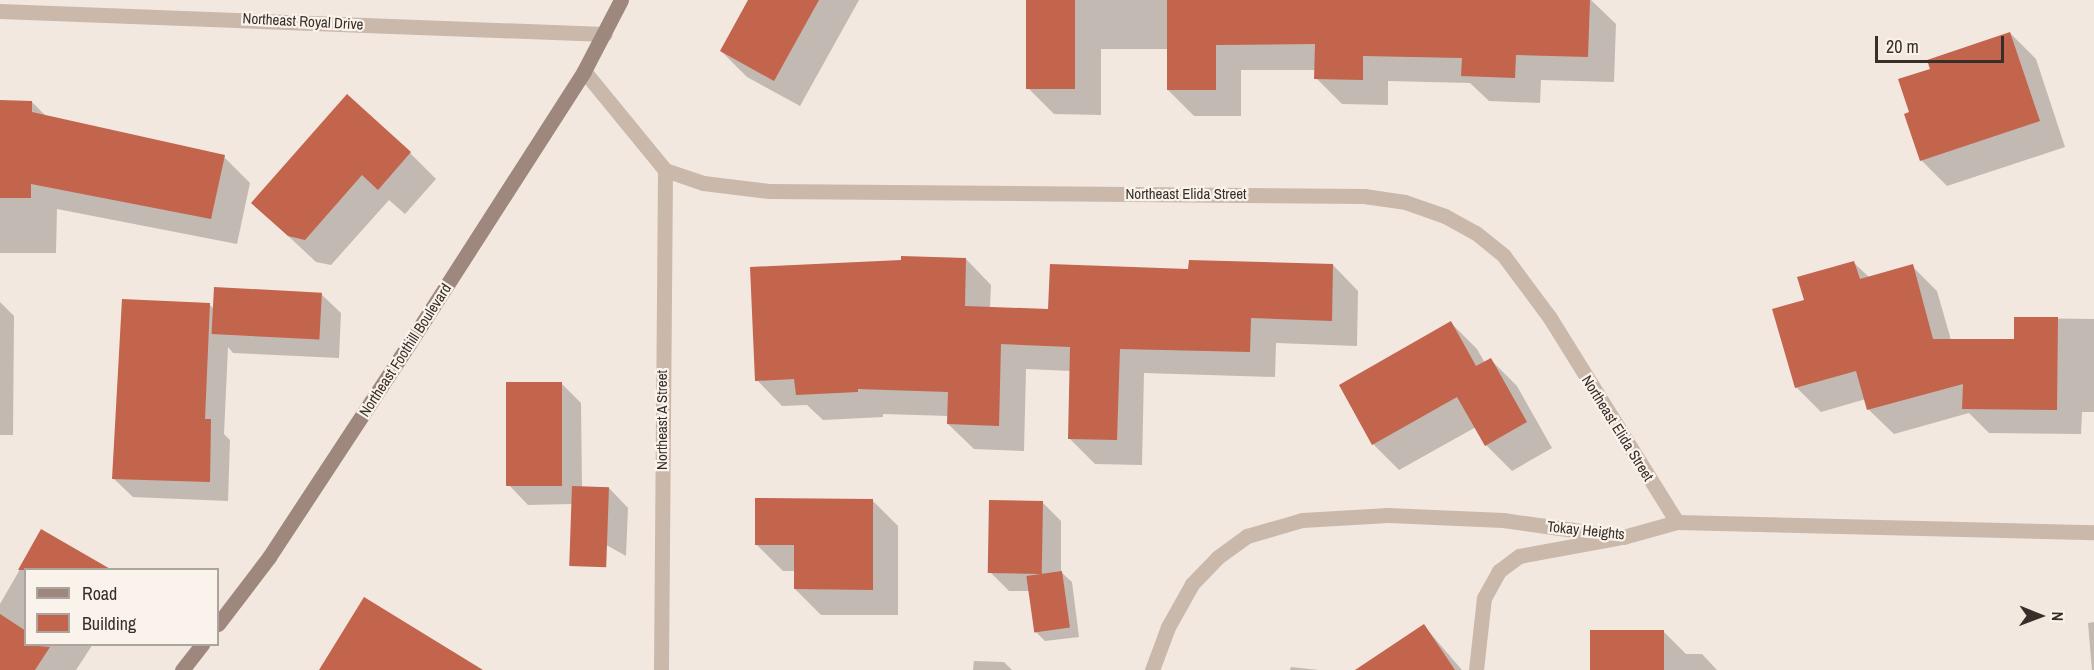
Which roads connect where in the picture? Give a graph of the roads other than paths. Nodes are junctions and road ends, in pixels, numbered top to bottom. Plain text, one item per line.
1 (621, 0) edge
2 (130, 7) edge
3 (0, 11) edge
4 (605, 34) junction
5 (584, 71) junction
6 (665, 170) junction
7 (1677, 522) junction
8 (2094, 532) edge
9 (1623, 537) junction
10 (219, 623) edge
11 (201, 646) edge
12 (182, 670) edge
13 (661, 670) edge
14 (1152, 670) edge
15 (1476, 670) edge

1 - 4 street
2 - 3 street, Northeast Royal Drive
2 - 4 street, Northeast Royal Drive
4 - 5 street
5 - 6 street
5 - 10 street, Northeast Foothill Boulevard
6 - 7 street, Northeast Elida Street
6 - 13 street, Northeast A Street
7 - 8 street, Tokay Heights
7 - 9 street, Tokay Heights
9 - 14 street, Tokay Heights
9 - 15 street
11 - 12 street

